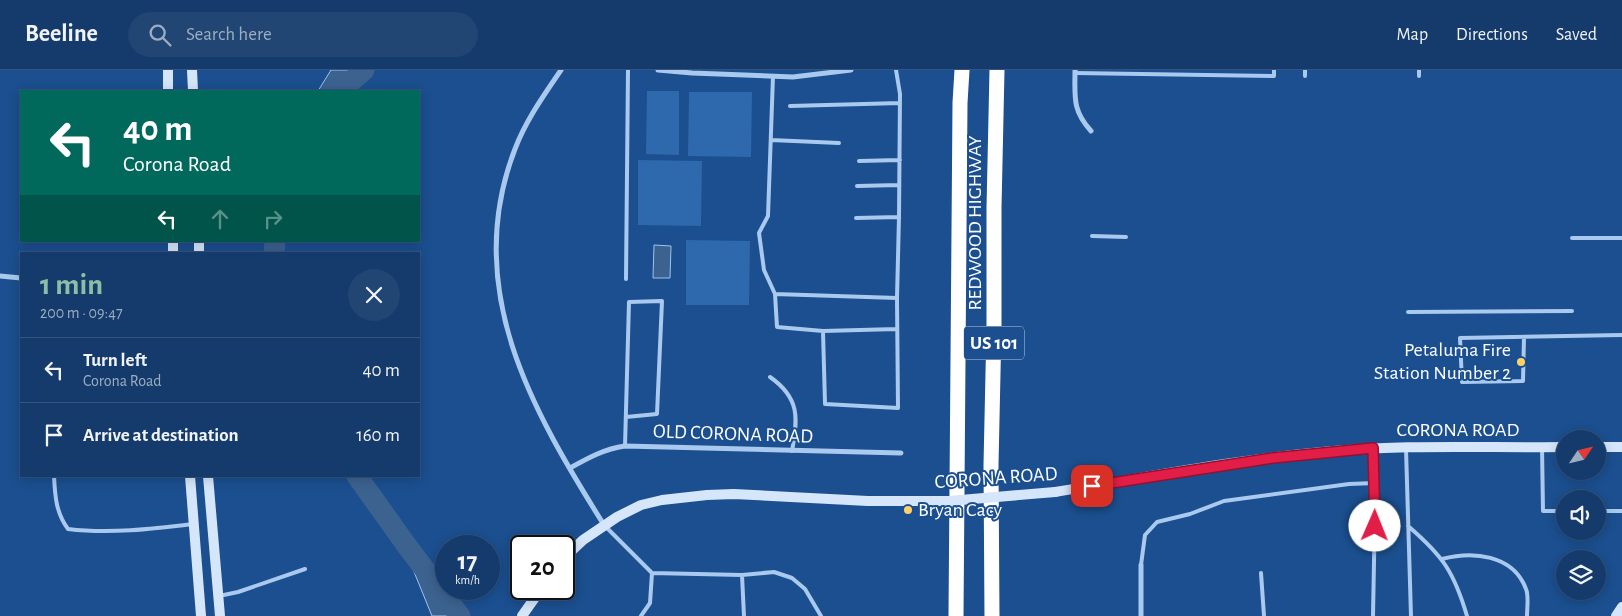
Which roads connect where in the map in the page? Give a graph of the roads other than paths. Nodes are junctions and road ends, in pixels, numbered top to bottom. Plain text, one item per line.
1 (168, 70) edge
2 (192, 70) edge
3 (561, 70) edge
4 (628, 70) edge
5 (658, 70) edge
6 (851, 70) edge
7 (896, 70) edge
8 (962, 70) edge
9 (997, 70) edge
10 (1274, 70) edge
11 (1305, 70) edge
12 (1419, 70) edge
13 (737, 72) edge
14 (1075, 72) edge
15 (773, 76) junction
16 (1305, 76) dead end
17 (1419, 76) dead end
18 (168, 90) edge
19 (193, 90) edge
20 (900, 103) junction
21 (790, 106) dead end
22 (1091, 131) dead end
23 (771, 140) junction
24 (839, 143) dead end
25 (900, 160) junction
26 (859, 161) dead end
27 (900, 185) junction
28 (857, 186) dead end
29 (899, 217) junction
30 (856, 218) dead end
31 (1092, 236) dead end
32 (1126, 238) dead end
33 (1572, 238) dead end
34 (1622, 238) edge
35 (0, 276) edge
36 (20, 278) edge
37 (626, 279) dead end
38 (775, 294) junction
39 (897, 298) junction
40 (1572, 311) dead end
41 (1408, 312) dead end
42 (897, 329) junction
43 (823, 331) junction
44 (1622, 334) edge
45 (1524, 337) junction
46 (770, 377) dead end
47 (626, 417) junction
48 (625, 446) junction
49 (1406, 446) junction
50 (1542, 447) junction
51 (1556, 447) edge
52 (1606, 447) edge
53 (1622, 447) edge
54 (1373, 448) junction
55 (792, 451) junction
56 (901, 454) dead end
57 (570, 468) junction
58 (54, 477) edge
59 (190, 477) edge
60 (208, 477) edge
61 (1375, 483) junction
62 (1556, 511) edge
63 (1606, 511) edge
64 (1622, 511) edge
65 (194, 524) junction
66 (604, 525) junction
67 (1408, 526) junction
68 (575, 547) edge
69 (1442, 559) junction
70 (1141, 565) joint
71 (305, 569) dead end
72 (652, 573) junction
73 (1261, 573) dead end
74 (742, 575) junction
75 (217, 596) junction
76 (533, 600) edge
77 (1622, 607) edge
78 (201, 616) edge
79 (220, 616) edge
80 (522, 616) edge
81 (641, 616) edge
82 (744, 616) edge
83 (821, 616) edge
84 (956, 616) edge
85 (992, 616) edge
86 (1141, 616) edge
87 (1264, 616) edge
88 (1373, 616) edge
89 (1411, 616) edge
90 (1467, 616) edge
91 (1527, 616) edge
92 (1616, 616) edge

1 - 18 main road
2 - 19 main road
3 - 57 street
4 - 37 lane
5 - 13 street
6 - 15 street
7 - 20 lane
8 - 84 highway, REDWOOD HIGHWAY / US 101
9 - 85 highway, REDWOOD HIGHWAY / US 101
10 - 14 lane
11 - 16 lane
12 - 17 lane
13 - 15 street
14 - 22 street
15 - 23 lane
20 - 21 lane
20 - 25 lane
23 - 24 lane
23 - 38 lane
25 - 26 lane
25 - 27 lane
27 - 28 lane
27 - 29 lane
29 - 30 lane
29 - 39 lane
31 - 32 lane
33 - 34 lane
35 - 36 street
38 - 39 lane
38 - 43 lane
39 - 42 lane
40 - 41 lane
42 - 43 lane
42 - 43 lane
44 - 45 lane
45 - 45 lane
46 - 55 lane
47 - 47 lane
47 - 48 lane
48 - 55 street, OLD CORONA ROAD
48 - 57 street, OLD CORONA ROAD
49 - 50 main road, CORONA ROAD
49 - 54 main road, CORONA ROAD
49 - 67 lane
50 - 51 main road, CORONA ROAD
50 - 62 lane
52 - 53 main road
54 - 61 lane
54 - 66 main road, CORONA ROAD, bridge
55 - 56 street, OLD CORONA ROAD
57 - 66 street
58 - 65 lane
59 - 65 main road
60 - 75 main road
61 - 70 lane
61 - 88 lane
63 - 64 lane
65 - 78 main road
66 - 68 main road, CORONA ROAD
66 - 72 lane
67 - 69 lane
67 - 89 lane
69 - 90 lane
69 - 91 lane
70 - 86 street
71 - 75 lane
72 - 74 lane
72 - 81 lane
73 - 87 lane
74 - 82 lane
74 - 83 lane
75 - 79 main road
76 - 80 main road
77 - 92 main road

